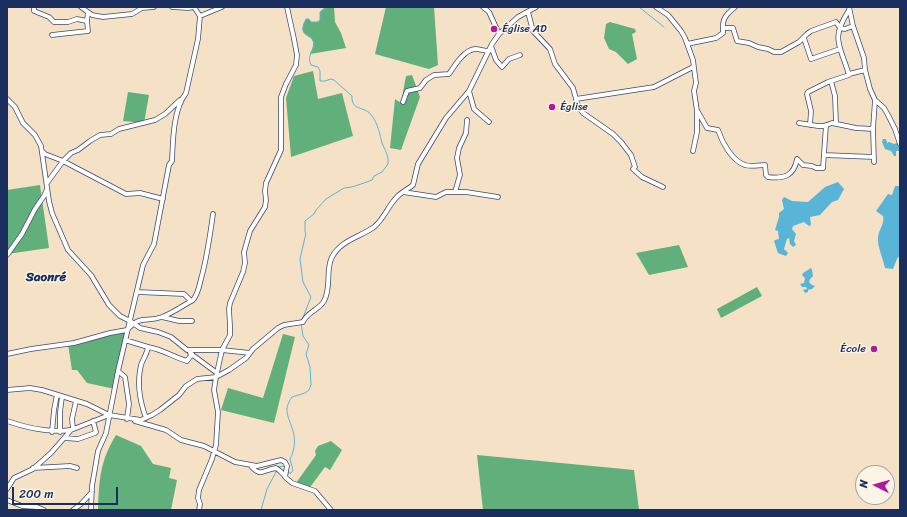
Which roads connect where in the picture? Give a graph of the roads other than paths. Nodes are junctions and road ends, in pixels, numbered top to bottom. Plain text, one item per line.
1 (34, 7) edge
2 (81, 7) edge
3 (154, 7) edge
4 (174, 7) edge
5 (222, 7) edge
6 (287, 7) edge
7 (483, 7) edge
8 (536, 7) edge
9 (656, 7) edge
10 (735, 7) edge
11 (849, 8) edge
12 (88, 12) junction
13 (528, 12) junction
14 (200, 16) junction
15 (87, 21) junction
16 (853, 26) junction
17 (723, 28) junction
18 (840, 28) junction
19 (499, 34) junction
20 (52, 35) dead end
21 (804, 38) junction
22 (687, 44) junction
23 (492, 46) junction
24 (840, 49) junction
25 (489, 51) junction
26 (520, 55) dead end
27 (693, 68) junction
28 (865, 70) junction
29 (849, 74) junction
30 (831, 81) junction
31 (469, 91) junction
32 (7, 99) edge
33 (181, 99) junction
34 (576, 99) junction
35 (875, 100) junction
36 (403, 102) dead end
37 (697, 111) junction
38 (467, 120) dead end
39 (489, 122) dead end
40 (799, 123) dead end
41 (836, 124) junction
42 (810, 125) junction
43 (826, 125) junction
44 (873, 129) junction
45 (900, 144) edge
46 (42, 151) junction
47 (693, 151) dead end
48 (824, 155) junction
49 (63, 161) junction
50 (47, 185) junction
51 (663, 187) dead end
52 (403, 192) junction
53 (455, 192) junction
54 (498, 197) dead end
55 (163, 199) junction
56 (213, 214) dead end
57 (7, 255) edge
58 (137, 292) junction
59 (191, 301) junction
60 (162, 317) junction
61 (192, 321) dead end
62 (132, 322) junction
63 (127, 330) junction
64 (125, 340) junction
65 (148, 347) junction
66 (187, 350) junction
67 (222, 350) junction
68 (250, 353) junction
69 (7, 354) edge
70 (192, 354) junction
71 (118, 371) junction
72 (216, 375) junction
73 (7, 390) edge
74 (57, 395) junction
75 (62, 397) junction
76 (76, 401) junction
77 (108, 416) junction
78 (146, 418) junction
79 (127, 419) junction
80 (133, 420) junction
81 (7, 421) edge
82 (93, 421) junction
83 (72, 430) junction
84 (52, 432) junction
85 (60, 432) junction
86 (65, 438) junction
87 (214, 450) junction
88 (250, 465) junction
89 (33, 468) junction
90 (77, 468) dead end
91 (284, 475) junction
92 (7, 489) edge
93 (92, 492) junction
94 (7, 500) edge
95 (44, 510) edge
96 (73, 510) edge
97 (91, 510) edge
98 (199, 510) edge
99 (331, 510) edge

1 - 15 street
2 - 12 street
3 - 12 street
4 - 14 street
5 - 14 street
6 - 67 street
7 - 19 street
8 - 13 street
9 - 22 street
10 - 17 street
11 - 16 street
11 - 18 street
12 - 15 street
13 - 19 street
13 - 34 street
14 - 33 street
15 - 20 street
16 - 18 street
16 - 28 street
17 - 21 street
17 - 22 street
18 - 21 street
18 - 24 street
19 - 23 street
21 - 24 street
22 - 27 street
23 - 25 street
23 - 26 street
24 - 29 street
25 - 31 street
25 - 36 street
27 - 34 street
27 - 37 street
28 - 29 street
28 - 35 street
29 - 30 street
30 - 41 street
30 - 42 street
31 - 39 street
31 - 52 street
32 - 46 street
33 - 49 street
33 - 55 street
34 - 51 street
35 - 44 street
35 - 45 street
37 - 47 street
37 - 48 street
38 - 53 street
40 - 42 street
41 - 43 street
41 - 44 street
42 - 43 street
43 - 48 street
44 - 48 street
46 - 49 street
46 - 50 street
49 - 50 street
49 - 55 street
50 - 57 street
50 - 62 street
52 - 53 street
52 - 68 street
53 - 54 street
55 - 58 street
56 - 59 street
58 - 59 street
58 - 62 street
59 - 60 street
60 - 61 street
60 - 62 street
62 - 63 street
62 - 66 street
63 - 64 street
63 - 69 street
64 - 65 street
64 - 71 street
65 - 70 street
65 - 78 street
66 - 67 street
66 - 70 street
67 - 68 street
67 - 72 street
68 - 72 street
70 - 72 street
71 - 77 street
71 - 79 street
72 - 78 street
72 - 87 street
73 - 74 street
74 - 75 street
74 - 84 street
75 - 76 street
75 - 85 street
76 - 77 street
76 - 83 street
77 - 79 street
77 - 82 street
77 - 93 street
78 - 80 street
79 - 80 street
80 - 87 street
81 - 84 street
82 - 83 street
82 - 86 street
83 - 85 street
83 - 86 street
84 - 85 street
86 - 89 street
87 - 88 street
87 - 98 street
88 - 91 street
88 - 91 street
89 - 90 street
89 - 92 street
91 - 99 street
93 - 96 street
93 - 97 street
94 - 95 street

